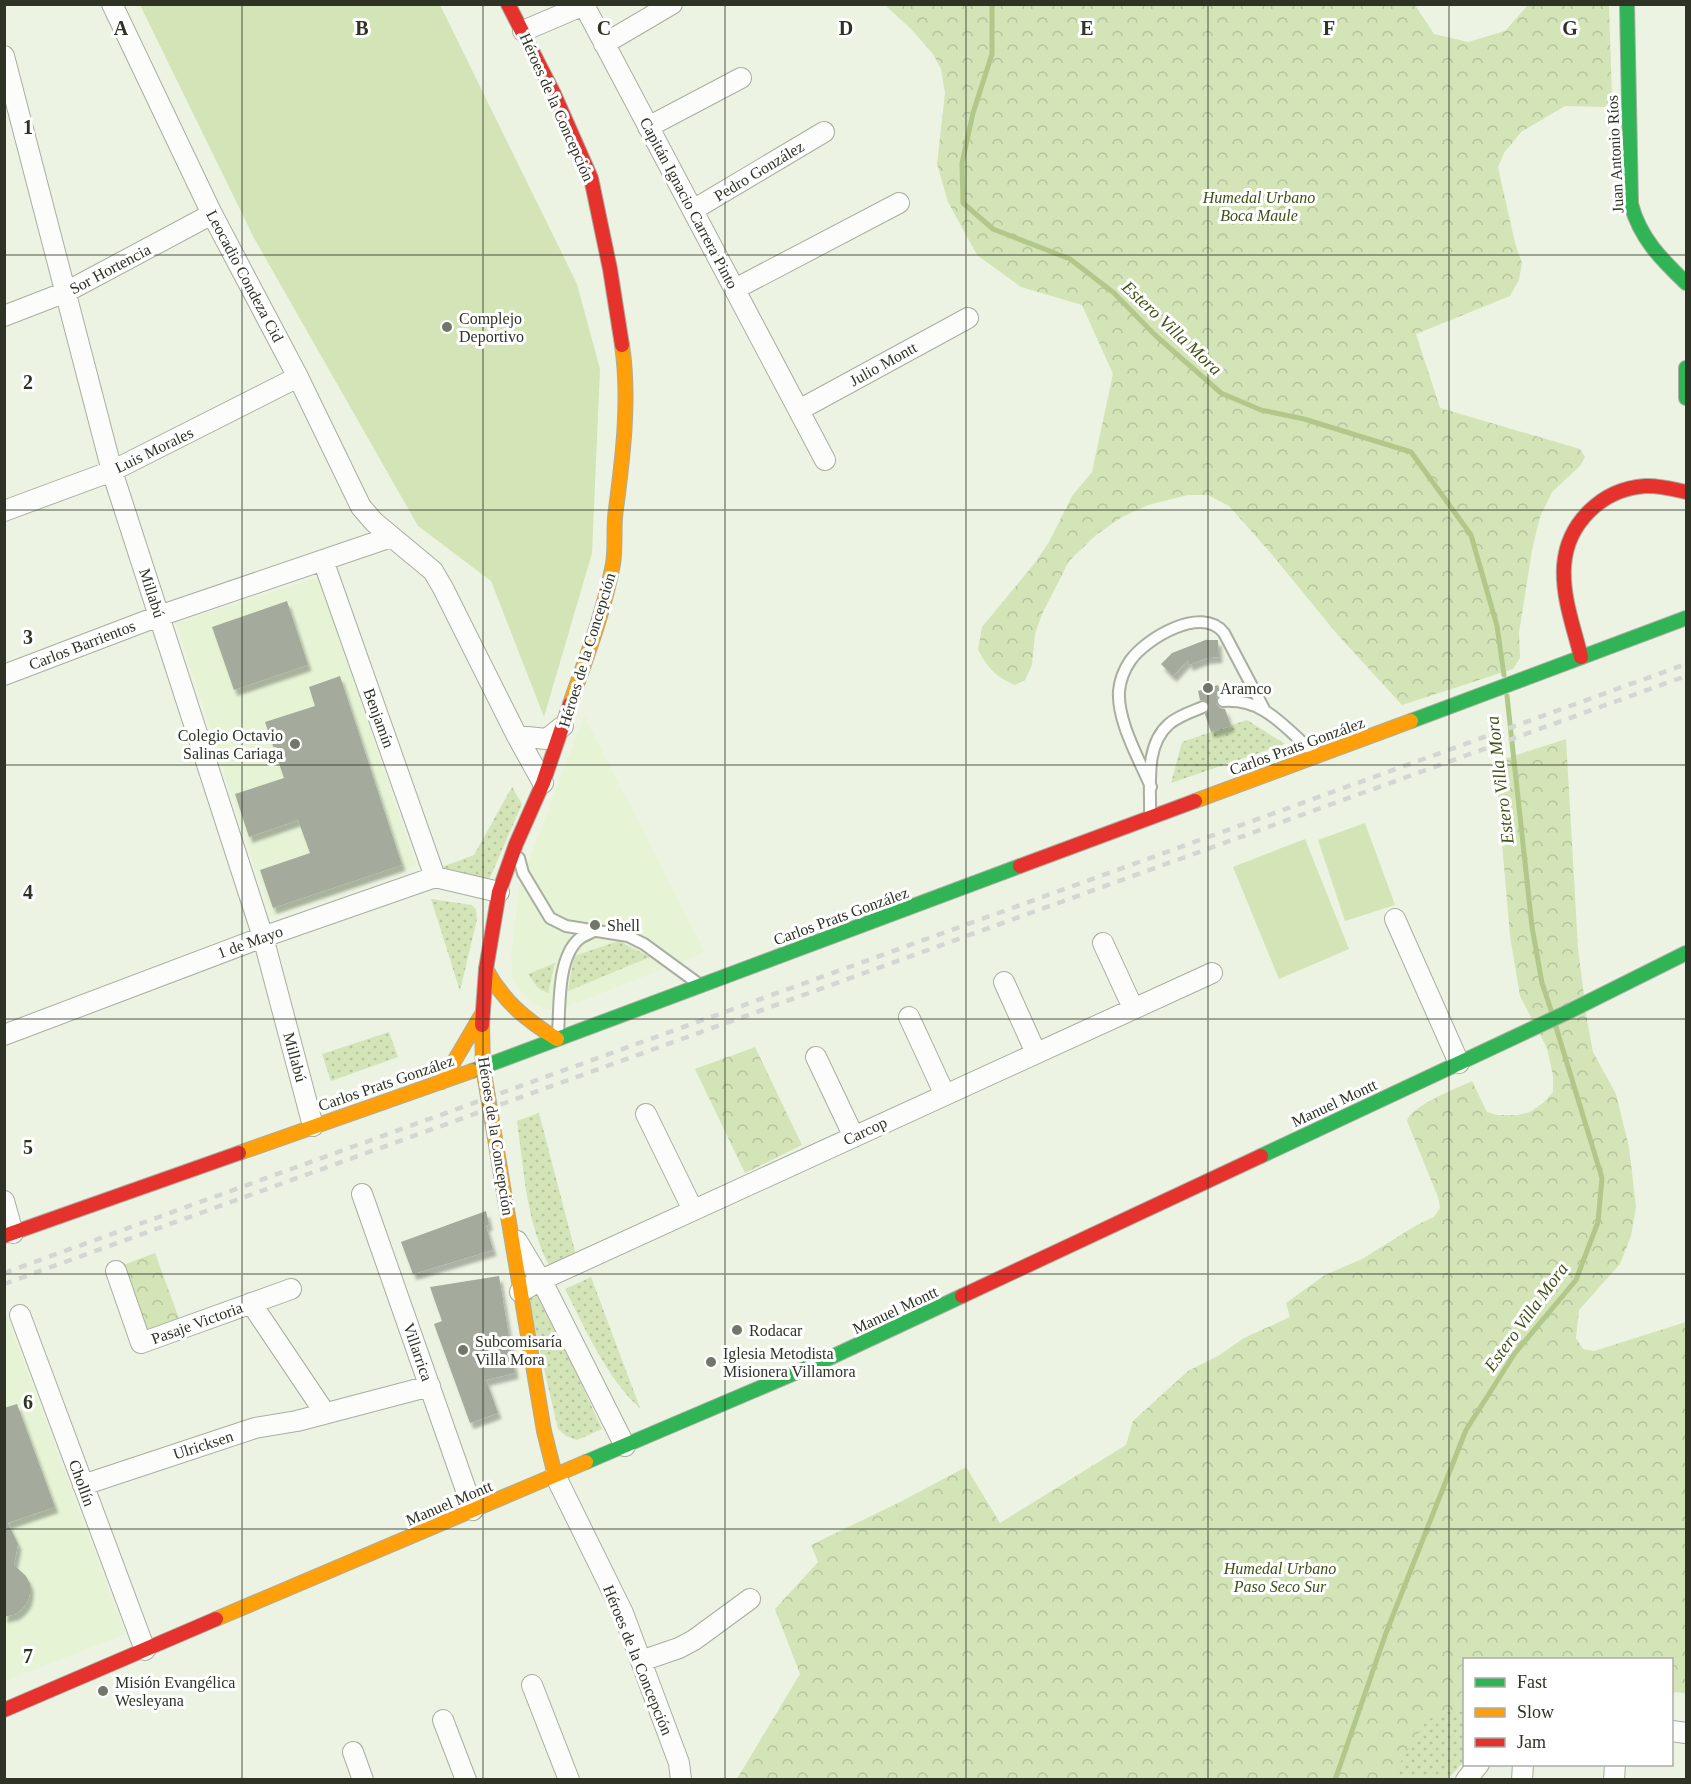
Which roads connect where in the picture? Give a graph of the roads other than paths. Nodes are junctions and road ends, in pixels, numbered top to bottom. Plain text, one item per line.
1 (112, 4) edge
2 (508, 4) edge
3 (672, 4) edge
4 (1627, 4) edge
5 (584, 5) edge
6 (523, 31) junction
7 (604, 44) junction
8 (4, 56) edge
9 (741, 78) dead end
10 (648, 127) junction
11 (824, 132) dead end
12 (899, 203) dead end
13 (693, 210) junction
14 (212, 214) junction
15 (1686, 283) edge
16 (735, 289) junction
17 (66, 292) junction
18 (4, 316) edge
19 (968, 318) dead end
20 (1686, 368) edge
21 (298, 377) junction
22 (1686, 398) edge
23 (799, 410) junction
24 (825, 460) dead end
25 (112, 471) junction
26 (1686, 492) edge
27 (4, 511) edge
28 (391, 537) junction
29 (323, 560) junction
30 (159, 616) junction
31 (1686, 618) edge
32 (1581, 657) junction
33 (4, 675) edge
34 (1223, 701) dead end
35 (1203, 707) dead end
36 (1264, 709) junction
37 (564, 726) junction
38 (517, 736) junction
39 (1317, 756) junction
40 (543, 783) junction
41 (1151, 787) junction
42 (1150, 818) junction
43 (516, 844) junction
44 (435, 877) junction
45 (499, 892) junction
46 (1395, 919) dead end
47 (597, 930) junction
48 (263, 937) junction
49 (1102, 943) dead end
50 (1686, 953) edge
51 (486, 969) junction
52 (1212, 973) dead end
53 (1004, 982) dead end
54 (702, 985) junction
55 (1134, 1008) junction
56 (482, 1014) junction
57 (909, 1017) dead end
58 (4, 1035) edge
59 (557, 1039) junction
60 (1036, 1053) junction
61 (816, 1057) dead end
62 (1459, 1063) junction
63 (483, 1066) junction
64 (442, 1082) junction
65 (945, 1095) junction
66 (646, 1114) dead end
67 (313, 1126) junction
68 (854, 1137) junction
69 (362, 1194) dead end
70 (4, 1202) edge
71 (693, 1210) junction
72 (511, 1230) junction
73 (9, 1235) edge
74 (116, 1270) dead end
75 (541, 1280) junction
76 (291, 1289) dead end
77 (520, 1292) junction
78 (251, 1303) junction
79 (20, 1315) dead end
80 (430, 1386) junction
81 (325, 1413) junction
82 (625, 1446) junction
83 (555, 1475) junction
84 (83, 1485) junction
85 (473, 1510) junction
86 (750, 1599) dead end
87 (145, 1650) junction
88 (641, 1661) junction
89 (532, 1685) dead end
90 (4, 1710) edge
91 (443, 1720) dead end
92 (353, 1752) dead end
93 (1477, 1766) edge
94 (363, 1779) edge
95 (466, 1779) edge
96 (569, 1779) edge
97 (681, 1779) edge
98 (1466, 1779) edge

1 - 14 street, Leocadio Condeza Cid
2 - 6 main road, Héroes de la Concepción
3 - 7 street
4 - 15 main road, Juan Antonio Ríos
5 - 6 street, Capitán Ignacio Carrera Pinto
5 - 7 street, Capitán Ignacio Carrera Pinto
6 - 37 main road, Héroes de la Concepción
7 - 10 street, Capitán Ignacio Carrera Pinto
8 - 17 street, Millabú
9 - 10 street
10 - 13 street, Capitán Ignacio Carrera Pinto
11 - 13 street, Pedro González
12 - 16 street
13 - 16 street, Capitán Ignacio Carrera Pinto
14 - 17 street, Sor Hortencia
14 - 21 street, Leocadio Condeza Cid
16 - 23 street, Capitán Ignacio Carrera Pinto
17 - 18 street, Sor Hortencia
17 - 25 street, Millabú
19 - 23 street, Julio Montt
20 - 22 main road
21 - 25 street, Luis Morales
21 - 28 street, Leocadio Condeza Cid
23 - 24 street, Capitán Ignacio Carrera Pinto
25 - 27 street, Luis Morales
25 - 30 street, Millabú
26 - 32 main road
28 - 29 street, Carlos Barrientos
28 - 38 street, Leocadio Condeza Cid
29 - 30 street, Carlos Barrientos
29 - 44 street, Benjamín
30 - 33 street, Carlos Barrientos
30 - 48 street, Millabú
31 - 32 main road, Carlos Prats González
32 - 39 main road, Carlos Prats González
34 - 36 lane
35 - 41 lane
36 - 39 lane
36 - 41 lane
37 - 38 street
37 - 40 main road, Héroes de la Concepción
38 - 40 street, Leocadio Condeza Cid
39 - 42 main road, Carlos Prats González
40 - 43 main road, Héroes de la Concepción
41 - 42 lane
42 - 54 main road, Carlos Prats González
43 - 45 main road, Héroes de la Concepción
43 - 47 lane
44 - 45 street
44 - 48 street, 1 de Mayo
45 - 51 main road, Héroes de la Concepción
46 - 62 street
47 - 54 lane
47 - 59 lane
48 - 58 street, 1 de Mayo
48 - 67 street, Millabú
49 - 55 street
50 - 62 main road, Manuel Montt
51 - 56 main road, Héroes de la Concepción
51 - 59 main road
52 - 55 street, Carcop
53 - 60 street
54 - 59 main road, Carlos Prats González
55 - 60 street, Carcop
56 - 63 main road, Héroes de la Concepción
56 - 64 main road
57 - 65 street
59 - 63 main road, Carlos Prats González
60 - 65 street, Carcop
61 - 68 street
62 - 82 main road, Manuel Montt
63 - 64 main road, Carlos Prats González
63 - 72 main road, Héroes de la Concepción
64 - 67 main road, Carlos Prats González
65 - 68 street, Carcop
66 - 71 street
67 - 73 main road, Carlos Prats González
68 - 71 street, Carcop
69 - 80 street, Villarrica
70 - 73 street
71 - 75 street, Carcop
72 - 75 street, Héroes de la Concepción
72 - 77 main road, Héroes de la Concepción
74 - 78 street, Pasaje Victoria
75 - 77 street, Carcop
75 - 82 street, Héroes de la Concepción
76 - 78 street, Pasaje Victoria
77 - 83 main road, Héroes de la Concepción
78 - 81 street
79 - 84 street, Chollín
80 - 81 street, Ulricksen
80 - 85 street, Villarrica
81 - 84 street, Ulricksen
82 - 83 main road, Manuel Montt
83 - 85 main road, Manuel Montt
83 - 88 street, Héroes de la Concepción
84 - 87 street, Chollín
85 - 87 main road, Manuel Montt
86 - 88 street
87 - 90 main road, Manuel Montt
88 - 97 street, Héroes de la Concepción
89 - 96 street
91 - 95 street
92 - 94 street
93 - 98 street

